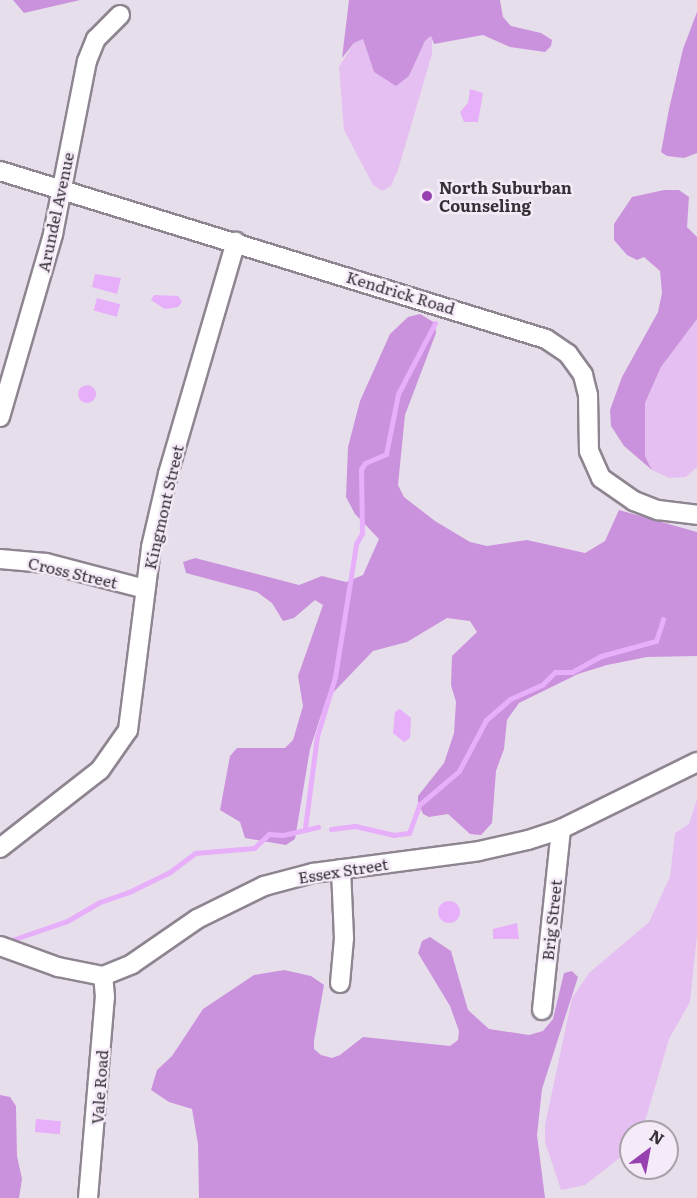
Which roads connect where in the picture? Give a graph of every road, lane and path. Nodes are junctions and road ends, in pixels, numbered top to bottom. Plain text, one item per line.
1 (120, 15) dead end
2 (0, 171) edge
3 (62, 190) junction
4 (236, 242) junction
5 (0, 417) edge
6 (697, 515) edge
7 (0, 559) edge
8 (145, 589) junction
9 (697, 762) edge
10 (561, 829) junction
11 (0, 848) edge
12 (341, 869) junction
13 (0, 946) edge
14 (103, 976) junction
15 (340, 983) dead end
16 (542, 1010) dead end
17 (88, 1198) edge

1 - 3 street, Arundel Avenue
2 - 3 street, Kendrick Road
3 - 4 street, Kendrick Road
3 - 5 street, Arundel Avenue
4 - 6 street, Kendrick Road
4 - 8 street, Kingmont Street
7 - 8 street, Cross Street
8 - 11 street, Kingmont Street
9 - 10 street, Essex Street
10 - 12 street, Essex Street
10 - 16 street, Brig Street
12 - 14 street, Essex Street
12 - 15 street
13 - 14 street
14 - 17 street, Vale Road

